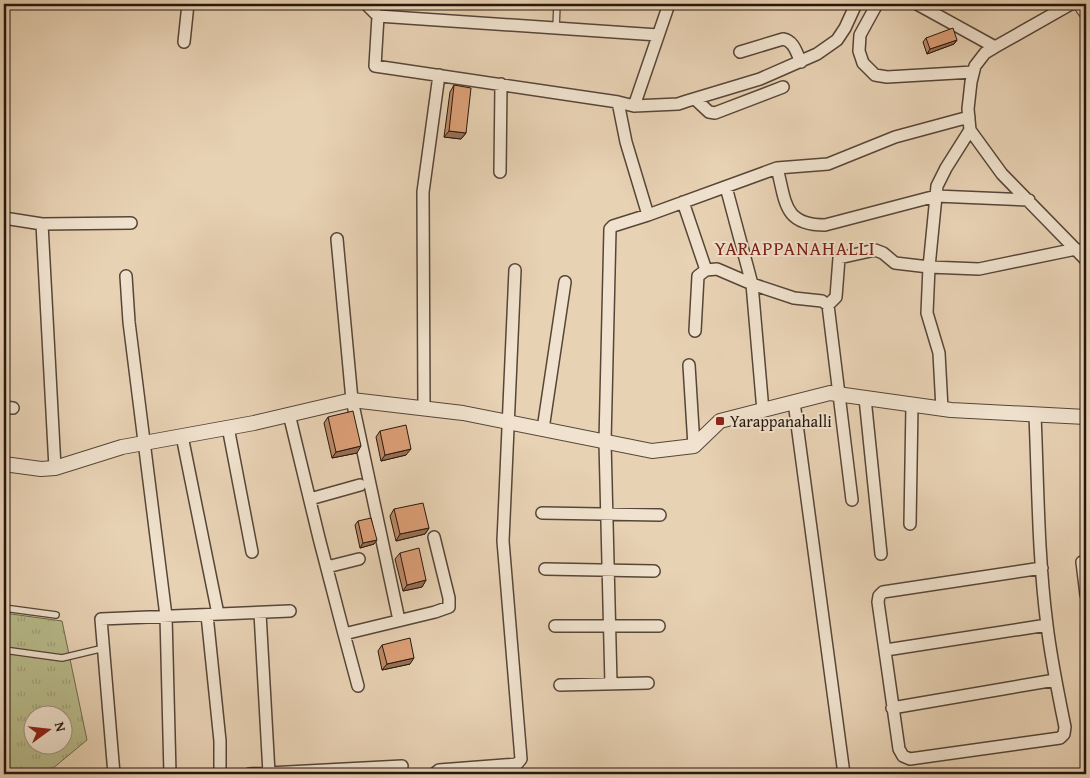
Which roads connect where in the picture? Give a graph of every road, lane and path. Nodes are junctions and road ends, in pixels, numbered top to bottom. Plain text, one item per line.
1 (188, 4) edge
2 (366, 4) edge
3 (557, 4) edge
4 (669, 4) edge
5 (856, 4) edge
6 (877, 4) edge
7 (917, 4) edge
8 (1071, 4) edge
9 (1075, 4) edge
10 (378, 16) junction
11 (1086, 19) edge
12 (556, 29) junction
13 (658, 35) junction
14 (184, 42) dead end
15 (995, 47) junction
16 (740, 52) dead end
17 (800, 62) junction
18 (974, 72) junction
19 (439, 75) junction
20 (501, 84) junction
21 (783, 87) dead end
22 (695, 99) junction
23 (618, 102) junction
24 (634, 106) junction
25 (969, 116) junction
26 (970, 130) junction
27 (777, 168) junction
28 (500, 172) dead end
29 (726, 187) junction
30 (936, 196) junction
31 (1028, 200) junction
32 (683, 202) junction
33 (648, 215) junction
34 (4, 218) edge
35 (131, 223) dead end
36 (42, 224) junction
37 (337, 239) dead end
38 (1076, 249) junction
39 (1086, 260) edge
40 (929, 267) junction
41 (514, 270) dead end
42 (706, 270) junction
43 (126, 276) dead end
44 (565, 282) dead end
45 (752, 284) junction
46 (828, 304) junction
47 (695, 332) dead end
48 (690, 365) dead end
49 (839, 395) junction
50 (865, 398) junction
51 (352, 400) junction
52 (794, 402) junction
53 (912, 405) junction
54 (424, 409) junction
55 (942, 409) junction
56 (762, 410) junction
57 (288, 414) junction
58 (1035, 415) junction
59 (1086, 417) edge
60 (507, 422) junction
61 (228, 428) junction
62 (543, 429) junction
63 (182, 436) junction
64 (605, 442) junction
65 (144, 443) junction
66 (694, 446) junction
67 (4, 464) edge
68 (55, 468) junction
69 (360, 485) dead end
70 (310, 500) junction
71 (852, 500) dead end
72 (542, 514) dead end
73 (607, 514) junction
74 (660, 515) dead end
75 (910, 524) dead end
76 (434, 537) dead end
77 (252, 552) dead end
78 (881, 554) dead end
79 (359, 559) dead end
80 (1086, 561) edge
81 (327, 567) junction
82 (1042, 568) junction
83 (545, 569) dead end
84 (609, 570) junction
85 (654, 570) dead end
86 (1086, 595) edge
87 (4, 608) edge
88 (290, 611) dead end
89 (260, 612) junction
90 (56, 614) dead end
91 (213, 614) junction
92 (166, 616) junction
93 (399, 620) junction
94 (1047, 625) junction
95 (555, 626) dead end
96 (610, 626) junction
97 (659, 626) dead end
98 (344, 634) junction
99 (104, 648) junction
100 (4, 650) edge
101 (886, 650) junction
102 (1055, 680) junction
103 (648, 683) dead end
104 (612, 684) junction
105 (560, 685) dead end
106 (358, 686) dead end
107 (892, 708) junction
108 (402, 766) dead end
109 (484, 770) edge
110 (269, 773) edge
111 (114, 774) edge
112 (170, 774) edge
113 (220, 774) edge
114 (249, 774) edge
115 (434, 774) edge
116 (844, 774) edge

1 - 14 street
2 - 10 street
3 - 12 lane
4 - 13 street
5 - 17 street
6 - 18 street
7 - 15 street
8 - 15 street
9 - 11 lane
10 - 12 street
10 - 19 street
12 - 13 street
13 - 24 street
15 - 18 street
16 - 17 street
17 - 22 street
18 - 25 street
19 - 20 street
19 - 54 street
20 - 23 street
20 - 28 street
21 - 22 street
22 - 24 street
23 - 24 street
23 - 33 street
25 - 26 street
25 - 27 street
26 - 30 street
26 - 31 street
27 - 29 street
27 - 30 street
29 - 32 street
29 - 45 street
30 - 31 street
30 - 40 street
31 - 38 street
32 - 33 street
32 - 42 street
33 - 64 street
34 - 36 street
35 - 36 street
36 - 68 street
37 - 51 street
38 - 39 street
38 - 40 street
40 - 46 street
40 - 55 street
41 - 60 street
42 - 45 street
42 - 47 street
43 - 65 street
44 - 62 street
45 - 46 street
45 - 56 street
46 - 49 street
48 - 66 street
49 - 50 street
49 - 52 street
49 - 71 street
50 - 53 street
50 - 78 street
51 - 54 street
51 - 57 street
51 - 93 street
52 - 56 street
52 - 116 street
53 - 55 street
53 - 75 street
54 - 60 street
55 - 58 street
56 - 66 street
57 - 61 street
57 - 70 street
58 - 59 street
58 - 82 street
60 - 62 street
60 - 109 street
61 - 63 street
61 - 77 street
62 - 64 street
63 - 65 street
63 - 91 street
64 - 66 street
64 - 73 street
65 - 68 street
65 - 92 street
67 - 68 street
69 - 70 street
70 - 81 street
72 - 73 street
73 - 74 street
73 - 84 street
76 - 93 street
79 - 81 street
80 - 86 street
81 - 98 street
82 - 94 street
82 - 101 street
83 - 84 street
84 - 85 street
84 - 96 street
87 - 90 lane
88 - 89 street
89 - 91 street
89 - 110 street
91 - 92 street
91 - 113 street
92 - 99 street
92 - 112 street
93 - 98 street
94 - 101 street
94 - 102 street
95 - 96 street
96 - 97 street
96 - 104 street
98 - 106 street
99 - 100 lane
99 - 111 street
101 - 107 street
102 - 107 street
102 - 107 street
103 - 104 street
104 - 105 street
108 - 110 street
109 - 115 street
110 - 114 street

